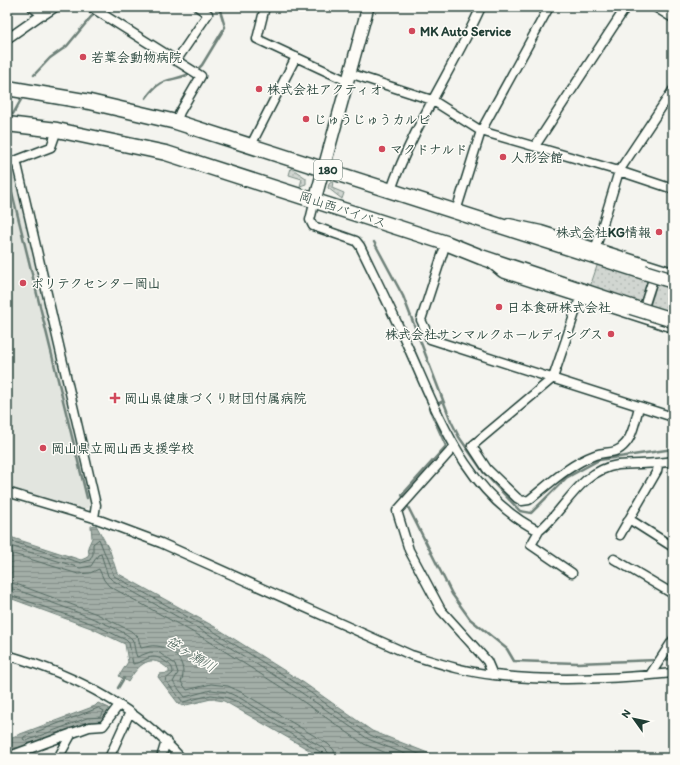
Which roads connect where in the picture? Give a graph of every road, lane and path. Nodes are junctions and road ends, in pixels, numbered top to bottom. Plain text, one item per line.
1 (34, 7) edge
2 (198, 7) edge
3 (265, 7) edge
4 (368, 7) edge
5 (481, 7) edge
6 (550, 7) edge
7 (626, 7) edge
8 (655, 7) edge
9 (48, 10) edge
10 (95, 10) edge
11 (673, 18) edge
12 (7, 39) edge
13 (296, 57) junction
14 (176, 61) junction
15 (348, 77) junction
16 (7, 88) edge
17 (673, 90) edge
18 (432, 100) junction
19 (176, 122) junction
20 (7, 124) edge
21 (57, 130) junction
22 (481, 131) junction
23 (250, 145) junction
24 (535, 146) junction
25 (16, 160) junction
26 (7, 164) edge
27 (323, 168) junction
28 (619, 171) junction
29 (673, 189) edge
30 (391, 190) junction
31 (315, 200) junction
32 (456, 211) junction
33 (487, 220) junction
34 (446, 243) junction
35 (596, 247) junction
36 (481, 257) junction
37 (650, 269) junction
38 (673, 272) edge
39 (673, 281) edge
40 (580, 298) junction
41 (641, 318) junction
42 (673, 320) edge
43 (673, 328) edge
44 (553, 378) junction
45 (639, 407) junction
46 (673, 417) edge
47 (454, 448) junction
48 (673, 462) edge
49 (658, 465) junction
50 (7, 492) edge
51 (94, 518) junction
52 (629, 519) junction
53 (539, 531) junction
54 (620, 535) dead end
55 (673, 547) edge
56 (614, 559) dead end
57 (572, 573) dead end
58 (673, 594) edge
59 (673, 640) edge
60 (7, 656) edge
61 (673, 673) edge
62 (493, 675) junction
63 (650, 675) junction
64 (119, 705) junction
65 (130, 712) junction
66 (72, 733) junction
67 (166, 741) junction
68 (7, 757) edge
69 (58, 758) edge
70 (109, 758) edge
71 (161, 758) edge
72 (181, 758) edge

1 - 9 street
2 - 14 street
3 - 13 street
4 - 15 street
5 - 18 street
6 - 22 street
7 - 24 street
8 - 11 street
9 - 12 street
10 - 14 street
13 - 15 street
13 - 23 street
14 - 19 street
15 - 18 street
15 - 27 street
16 - 19 highway, 180
17 - 28 street
18 - 22 street
18 - 30 street
19 - 23 highway, 180
20 - 21 highway, 岡山西バイパス / 180
21 - 25 street
21 - 31 highway, 岡山西バイパス / 180
22 - 24 street
22 - 32 street
23 - 27 highway, 180
24 - 28 street
25 - 26 street
25 - 51 street
27 - 30 highway, 180
27 - 31 street
28 - 29 street
28 - 35 street
30 - 32 highway, 180
31 - 34 highway, 岡山西バイパス / 180
31 - 47 street
32 - 33 highway, 180
33 - 35 street
33 - 37 highway, 180
34 - 36 highway, 岡山西バイパス / 180
34 - 44 street
35 - 37 street
36 - 40 street
36 - 42 highway, 岡山西バイパス / 180, bridge
37 - 38 street
37 - 39 highway, 180, bridge
37 - 41 street
40 - 41 street
40 - 44 street
41 - 43 street
44 - 45 street
44 - 45 street
45 - 46 street
47 - 53 street
47 - 62 street
48 - 49 street
49 - 52 street
49 - 53 street
50 - 51 street
51 - 62 street
52 - 54 street
52 - 55 street
53 - 57 street
56 - 58 street
59 - 63 street
60 - 64 street
61 - 63 street
62 - 63 street
64 - 65 street
64 - 66 street
65 - 67 street
65 - 70 street
66 - 68 street
66 - 69 street
67 - 71 street
67 - 72 street

